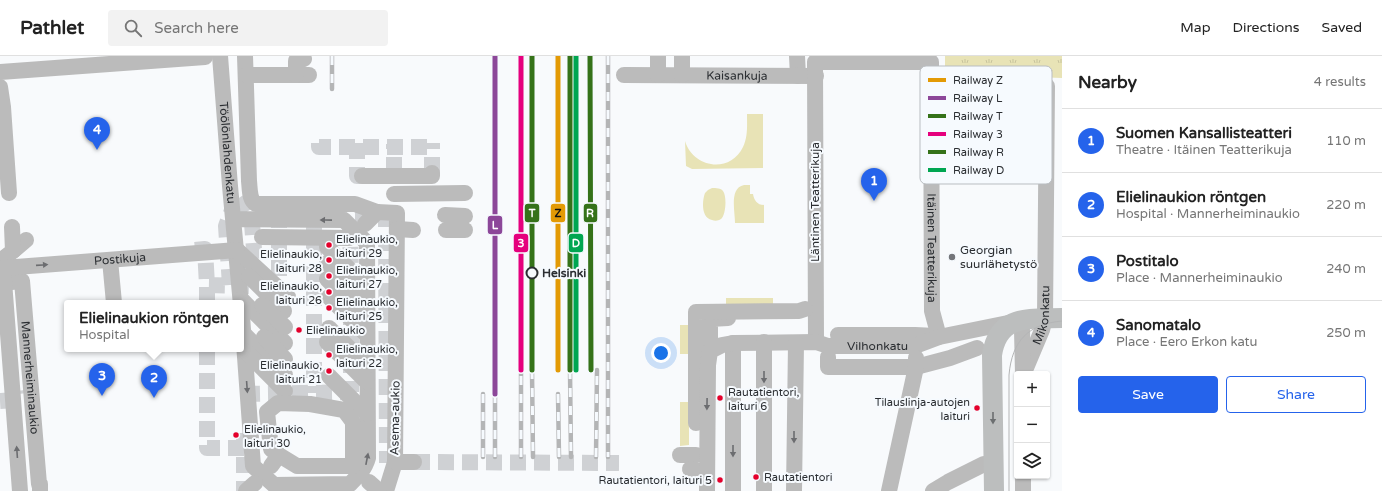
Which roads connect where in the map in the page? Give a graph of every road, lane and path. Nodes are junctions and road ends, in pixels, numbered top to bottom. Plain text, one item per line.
1 (213, 56) edge
2 (245, 56) edge
3 (682, 56) edge
4 (798, 56) edge
5 (304, 59) dead end
6 (931, 62) joint
7 (656, 63) edge
8 (931, 66) edge
9 (815, 69) junction
10 (624, 74) dead end
11 (682, 75) junction
12 (798, 76) junction
13 (2, 78) edge
14 (255, 78) junction
15 (4, 169) edge
16 (432, 172) dead end
17 (394, 174) junction
18 (362, 176) dead end
19 (931, 184) edge
20 (1050, 184) edge
21 (10, 193) dead end
22 (465, 193) dead end
23 (394, 194) junction
24 (377, 212) junction
25 (394, 212) junction
26 (234, 219) junction
27 (446, 223) dead end
28 (465, 223) dead end
29 (365, 224) dead end
30 (12, 227) dead end
31 (262, 237) dead end
32 (350, 238) dead end
33 (327, 247) dead end
34 (237, 257) junction
35 (105, 260) junction
36 (327, 263) dead end
37 (8, 276) edge
38 (327, 279) dead end
39 (239, 282) junction
40 (367, 294) junction
41 (329, 297) dead end
42 (241, 299) edge
43 (113, 300) edge
44 (244, 302) tunnel mouth
45 (286, 304) dead end
46 (810, 314) junction
47 (244, 317) edge
48 (1054, 318) edge
49 (367, 319) junction
50 (1013, 322) junction
51 (244, 334) edge
52 (939, 337) junction
53 (244, 342) edge
54 (764, 342) junction
55 (816, 342) junction
56 (285, 343) junction
57 (733, 343) junction
58 (796, 343) junction
59 (977, 348) dead end
60 (367, 350) junction
61 (245, 351) junction
62 (828, 357) dead end
63 (916, 362) junction
64 (1024, 371) edge
65 (1025, 371) edge
66 (698, 372) junction
67 (285, 375) dead end
68 (329, 376) dead end
69 (367, 390) junction
70 (285, 391) dead end
71 (13, 407) edge
72 (367, 414) junction
73 (351, 440) joint
74 (680, 455) dead end
75 (395, 462) junction
76 (414, 462) tunnel mouth
77 (984, 464) dead end
78 (697, 477) edge
79 (1023, 479) edge
80 (20, 491) edge
81 (33, 491) edge
82 (40, 491) edge
83 (386, 491) edge
84 (733, 491) edge
85 (764, 491) edge
86 (794, 491) edge
87 (889, 491) edge
88 (933, 491) edge
89 (994, 491) edge
90 (1023, 491) edge

1 - 13 street
1 - 26 street, Töölönlahdenkatu
2 - 14 street
3 - 11 street
4 - 12 street
5 - 14 street
6 - 8 street, Itäinen Teatterikuja
6 - 9 street, Kaisankuja
7 - 10 street, Kaisankuja
7 - 11 street, Kaisankuja
9 - 12 street, Kaisankuja
9 - 46 street, Läntinen Teatterikuja
11 - 12 street, Kaisankuja
13 - 15 street
14 - 24 street
15 - 21 street
16 - 17 street
17 - 18 street
17 - 23 street
19 - 52 street, Itäinen Teatterikuja
20 - 48 street, Mikonkatu
22 - 23 street
23 - 25 street
24 - 25 street
24 - 29 street
25 - 75 street, Asema-aukio
26 - 34 street, Töölönlahdenkatu
40 -> 26 street, Töölönlahdenkatu
27 - 28 street
30 - 37 street
31 - 32 street
33 - 40 street
34 - 35 street, Postikuja
34 - 39 street, Töölönlahdenkatu
34 - 45 street
37 -> 35 street, Postikuja
35 - 43 street
36 - 40 street
37 - 71 street, Mannerheiminaukio
37 - 82 street, Mannerheiminaukio
38 - 49 street
39 - 42 street, Töölönlahdenkatu
39 - 56 street
40 - 49 street, Töölönlahdenkatu
41 - 60 street
44 - 56 street
46 - 55 street, Läntinen Teatterikuja
46 - 66 street
46 - 66 street
47 - 56 street
48 - 50 main road, Vilhonkatu
48 - 65 street, Mikonkatu
49 - 60 street, Töölönlahdenkatu
50 - 52 street, Vilhonkatu
50 - 64 street, Mikonkatu
50 -> 89 main road
51 - 67 street
52 - 55 street, Vilhonkatu
53 - 61 street, Töölönlahdenkatu
54 - 57 street, Vilhonkatu
54 - 58 street, Vilhonkatu
54 -> 85 street
55 - 58 street, Vilhonkatu
57 - 66 street, Vilhonkatu
57 -> 84 street
58 -> 86 street
59 - 63 street
60 - 69 street, Töölönlahdenkatu
60 - 69 street
61 - 70 street
61 -> 72 street, Töölönlahdenkatu
62 - 63 street
63 - 87 street
66 -> 78 street
66 - 78 street
68 - 72 street
69 - 72 street, Töölönlahdenkatu
80 -> 71 street, Mannerheiminaukio
71 - 81 street
73 - 73 street
74 - 78 street
75 - 76 street
75 - 83 street, Asema-aukio
77 - 88 street
79 - 90 street

